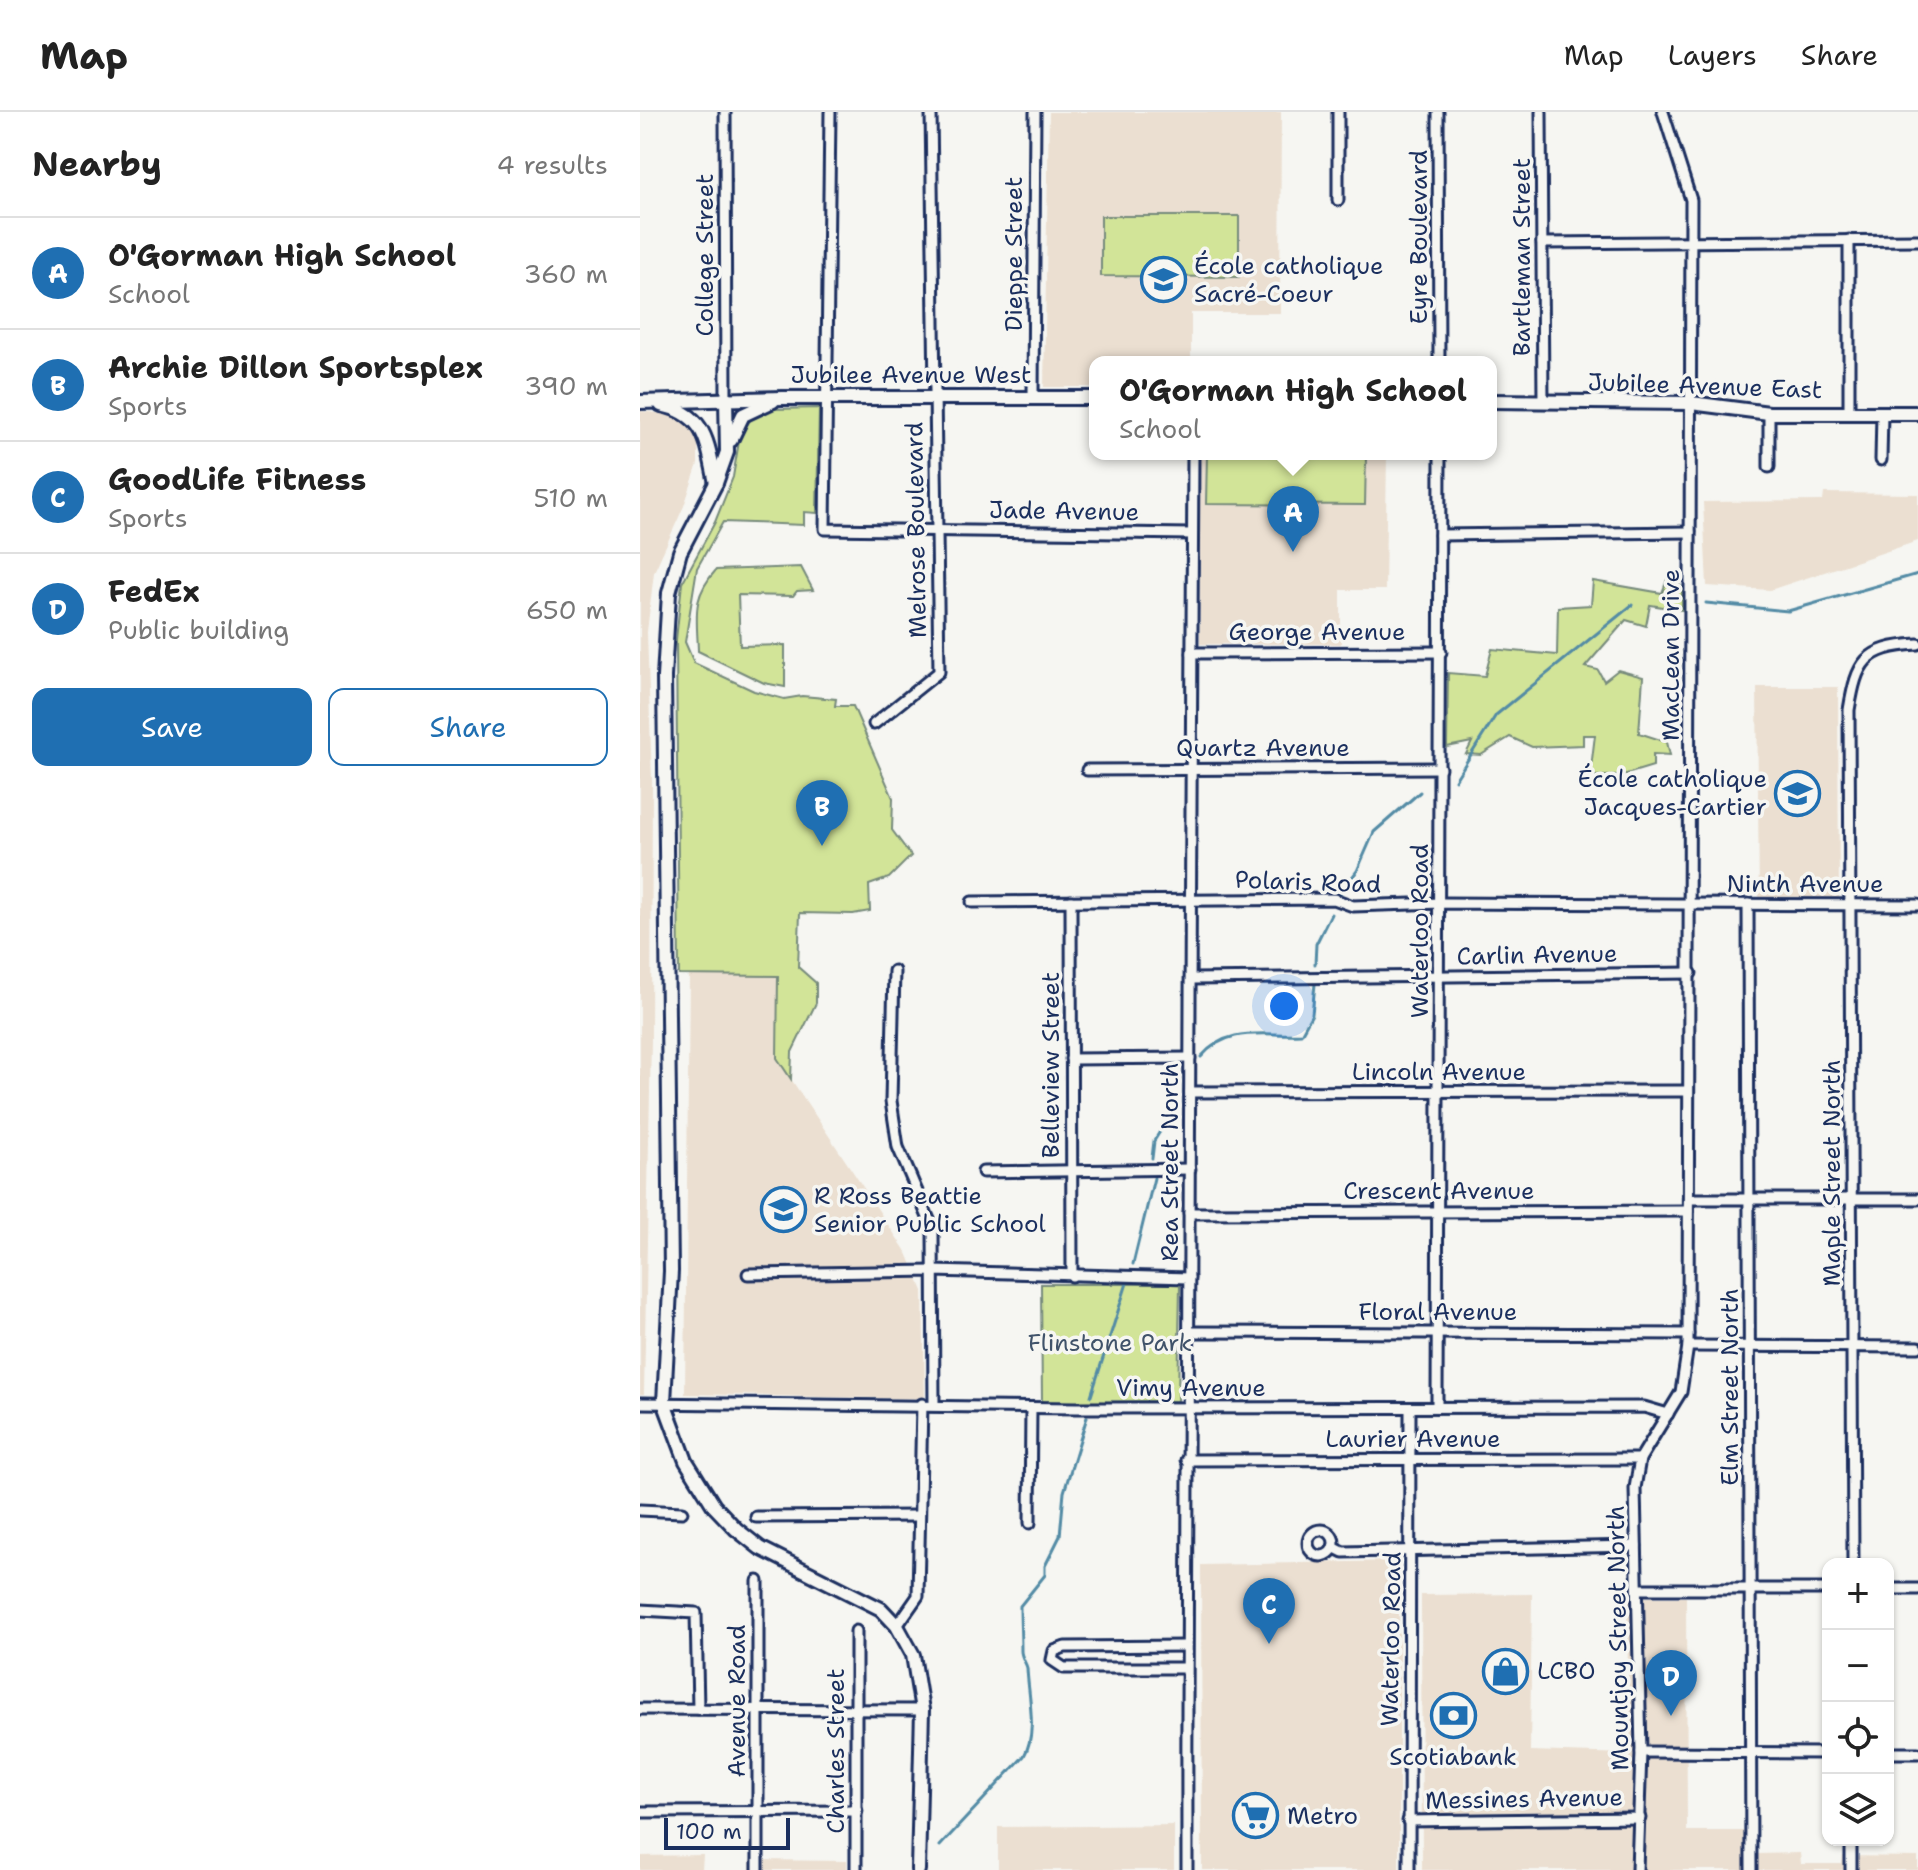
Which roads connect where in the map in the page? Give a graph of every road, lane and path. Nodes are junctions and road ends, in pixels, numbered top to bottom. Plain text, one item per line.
1 (725, 112) edge
2 (830, 112) edge
3 (931, 112) edge
4 (1035, 112) edge
5 (1338, 112) edge
6 (1438, 112) edge
7 (1541, 112) edge
8 (1663, 112) edge
9 (1338, 200) dead end
10 (1849, 240) junction
11 (1918, 240) edge
12 (1691, 241) junction
13 (1542, 243) junction
14 (1439, 356) edge
15 (1033, 397) junction
16 (726, 398) junction
17 (783, 398) junction
18 (934, 398) junction
19 (1089, 398) edge
20 (825, 399) junction
21 (1497, 401) edge
22 (644, 402) edge
23 (1543, 402) junction
24 (1691, 403) junction
25 (1769, 413) junction
26 (1849, 413) junction
27 (1882, 413) junction
28 (1918, 413) edge
29 (727, 452) junction
30 (1193, 460) edge
31 (1440, 460) edge
32 (1881, 460) dead end
33 (1769, 467) dead end
34 (716, 483) junction
35 (935, 529) junction
36 (1690, 532) junction
37 (1192, 534) junction
38 (1440, 535) junction
39 (1918, 644) edge
40 (1441, 652) junction
41 (1192, 653) junction
42 (874, 724) dead end
43 (1192, 768) junction
44 (1440, 768) junction
45 (1087, 770) dead end
46 (1192, 900) junction
47 (1071, 901) junction
48 (972, 902) dead end
49 (1441, 903) junction
50 (1692, 904) junction
51 (1748, 904) junction
52 (1850, 904) junction
53 (1918, 905) edge
54 (894, 971) dead end
55 (1691, 973) junction
56 (1441, 976) junction
57 (1192, 979) junction
58 (1190, 1058) junction
59 (1071, 1059) junction
60 (1688, 1091) junction
61 (1190, 1092) junction
62 (1439, 1093) junction
63 (1190, 1169) junction
64 (983, 1172) dead end
65 (1071, 1173) junction
66 (1689, 1199) junction
67 (1749, 1199) junction
68 (1852, 1199) junction
69 (1918, 1199) edge
70 (1437, 1211) junction
71 (1688, 1211) junction
72 (1189, 1213) junction
73 (933, 1271) junction
74 (748, 1274) dead end
75 (1072, 1276) junction
76 (1189, 1278) junction
77 (1188, 1332) junction
78 (1437, 1332) junction
79 (1688, 1334) junction
80 (1688, 1346) junction
81 (1750, 1346) junction
82 (1853, 1346) junction
83 (1918, 1347) edge
84 (664, 1402) junction
85 (640, 1403) edge
86 (922, 1404) junction
87 (934, 1404) junction
88 (1186, 1407) junction
89 (1437, 1407) junction
90 (1031, 1408) junction
91 (1410, 1409) junction
92 (1668, 1414) junction
93 (1409, 1459) junction
94 (1640, 1459) junction
95 (1186, 1460) junction
96 (640, 1510) edge
97 (682, 1512) dead end
98 (918, 1516) junction
99 (756, 1517) dead end
100 (1030, 1523) dead end
101 (1636, 1546) junction
102 (1333, 1547) dead end
103 (1412, 1552) junction
104 (1853, 1558) edge
105 (758, 1581) dead end
106 (1638, 1589) junction
107 (1751, 1589) junction
108 (1822, 1589) edge
109 (1894, 1589) edge
110 (1918, 1589) edge
111 (640, 1610) edge
112 (897, 1626) junction
113 (856, 1631) dead end
114 (1186, 1646) junction
115 (1186, 1668) junction
116 (756, 1708) junction
117 (640, 1709) edge
118 (698, 1709) junction
119 (857, 1709) junction
120 (922, 1710) junction
121 (1641, 1752) junction
122 (1751, 1753) junction
123 (1822, 1753) edge
124 (1894, 1753) edge
125 (1918, 1753) edge
126 (758, 1811) junction
127 (857, 1811) junction
128 (640, 1812) edge
129 (1640, 1818) junction
130 (1408, 1821) junction
131 (1851, 1846) edge
132 (918, 1868) edge
133 (758, 1870) edge
134 (856, 1870) edge
135 (1187, 1870) edge
136 (1409, 1870) edge
137 (1637, 1870) edge
138 (1751, 1870) edge
139 (1851, 1870) edge

1 - 16 street, College Street
2 - 20 street
3 - 18 street, Melrose Boulevard
4 - 15 street, Dieppe Street
5 - 9 street
6 - 14 street, Eyre Boulevard
7 - 13 street, Bartleman Street
8 - 12 street, MacLean Drive
10 - 11 street
10 - 12 street
10 - 26 street
12 - 13 street
12 - 24 street, MacLean Drive
13 - 23 street, Bartleman Street
15 - 18 main road, Jubilee Avenue West
15 - 19 main road, Jubilee Avenue West
16 - 17 main road, Jubilee Avenue West
16 - 22 main road, Jubilee Avenue West
16 - 29 main road
17 - 20 main road, Jubilee Avenue West
17 - 29 main road
18 - 20 main road, Jubilee Avenue West
18 - 35 street, Melrose Boulevard
20 - 35 street, Jade Avenue
21 - 23 main road, Jubilee Avenue East
22 - 34 main road
23 - 24 main road, Jubilee Avenue East
24 - 25 main road, Jubilee Avenue East
24 - 36 street, MacLean Drive
25 - 26 main road, Jubilee Avenue East
25 - 33 street
26 - 27 main road, Jubilee Avenue East
27 - 28 main road, Jubilee Avenue East
27 - 32 street
29 - 34 main road
30 - 37 street, Rea Street North
31 - 38 street, Waterloo Road
34 - 84 main road
35 - 37 street, Jade Avenue
35 - 42 street, Melrose Boulevard
36 - 38 street
36 - 50 street, MacLean Drive
37 - 41 street, Rea Street North
38 - 40 street, Waterloo Road
39 - 52 street, Maple Street North
40 - 41 street, George Avenue
40 - 44 street, Waterloo Road
41 - 43 street, Rea Street North
43 - 44 street, Quartz Avenue
43 - 45 street, Quartz Avenue
43 - 46 street, Rea Street North
44 - 49 street, Waterloo Road
46 - 47 street, Polaris Road
46 - 49 street, Polaris Road
46 - 57 street, Rea Street North
47 - 48 street, Polaris Road
47 - 59 street, Belleview Street
49 - 50 street, Polaris Road
49 - 56 street, Waterloo Road
50 - 51 street, Ninth Avenue
50 - 55 street, MacLean Drive
51 - 52 street, Ninth Avenue
51 - 67 street, Elm Street North
52 - 53 street, Ninth Avenue
52 - 68 street, Maple Street North
54 - 73 street
55 - 56 street, Carlin Avenue
55 - 60 street, MacLean Drive
56 - 57 street, Carlin Avenue
56 - 62 street, Waterloo Road
57 - 58 street, Rea Street North
58 - 59 street
58 - 61 street, Rea Street North
59 - 65 street, Belleview Street
60 - 62 street, Lincoln Avenue
60 - 66 street, MacLean Drive
61 - 62 street, Lincoln Avenue
61 - 63 street, Rea Street North
62 - 70 street, Waterloo Road
63 - 65 street
63 - 72 street, Rea Street North
64 - 65 street
65 - 75 street, Belleview Street
66 - 67 street
66 - 71 street, MacLean Drive
67 - 68 street
67 - 81 street, Elm Street North
68 - 69 street
68 - 82 street, Maple Street North
70 - 71 street, Crescent Avenue
70 - 72 street, Crescent Avenue
70 - 78 street, Waterloo Road
71 - 79 street, MacLean Drive
72 - 76 street, Rea Street North
73 - 74 street
73 - 75 street
73 - 87 street
75 - 76 street
76 - 77 street, Rea Street North
77 - 78 street, Floral Avenue
77 - 88 street, Rea Street North
78 - 79 street, Floral Avenue
78 - 89 street, Waterloo Road
79 - 80 street, MacLean Drive
80 - 81 street
80 - 92 street
81 - 82 street
81 - 107 street, Elm Street North
82 - 83 street
82 - 104 street, Maple Street North
84 - 85 street, Vimy Avenue
84 - 86 street, Vimy Avenue
84 - 112 main road
86 - 87 street, Vimy Avenue
86 - 98 street
87 - 90 street, Vimy Avenue
88 - 90 street, Vimy Avenue
88 - 91 street, Vimy Avenue
88 - 95 street, Rea Street North
89 - 91 street, Vimy Avenue
89 - 92 street, Vimy Avenue
90 - 100 street
91 - 93 street, Waterloo Road
92 - 94 street, Mountjoy Street North
93 - 94 street, Laurier Avenue
93 - 95 street, Laurier Avenue
93 - 103 street, Waterloo Road
94 - 101 street, Mountjoy Street North
95 - 114 street, Rea Street North
96 - 97 street
98 - 99 street
98 - 112 street
101 - 103 street
101 - 106 street, Mountjoy Street North
102 - 103 street
103 - 130 street, Waterloo Road
105 - 116 street, Avenue Road
106 - 107 street
106 - 121 street, Mountjoy Street North
107 - 108 street
107 - 122 street, Elm Street North
109 - 110 street
111 - 118 street
112 - 120 main road
113 - 119 street, Charles Street
114 - 115 street, Rea Street North
114 - 115 street
115 - 135 street, Rea Street North
116 - 118 street
116 - 119 street
116 - 126 street, Avenue Road
117 - 118 street
119 - 120 street
119 - 127 street, Charles Street
120 - 132 main road
121 - 122 street
121 - 129 street, Mountjoy Street North
122 - 123 street
122 - 138 street, Elm Street North
124 - 125 street
126 - 127 street
126 - 128 street
126 - 133 street, Avenue Road
127 - 134 street, Charles Street
129 - 130 street, Messines Avenue
129 - 137 street, Mountjoy Street North
130 - 136 street, Waterloo Road
131 - 139 street

